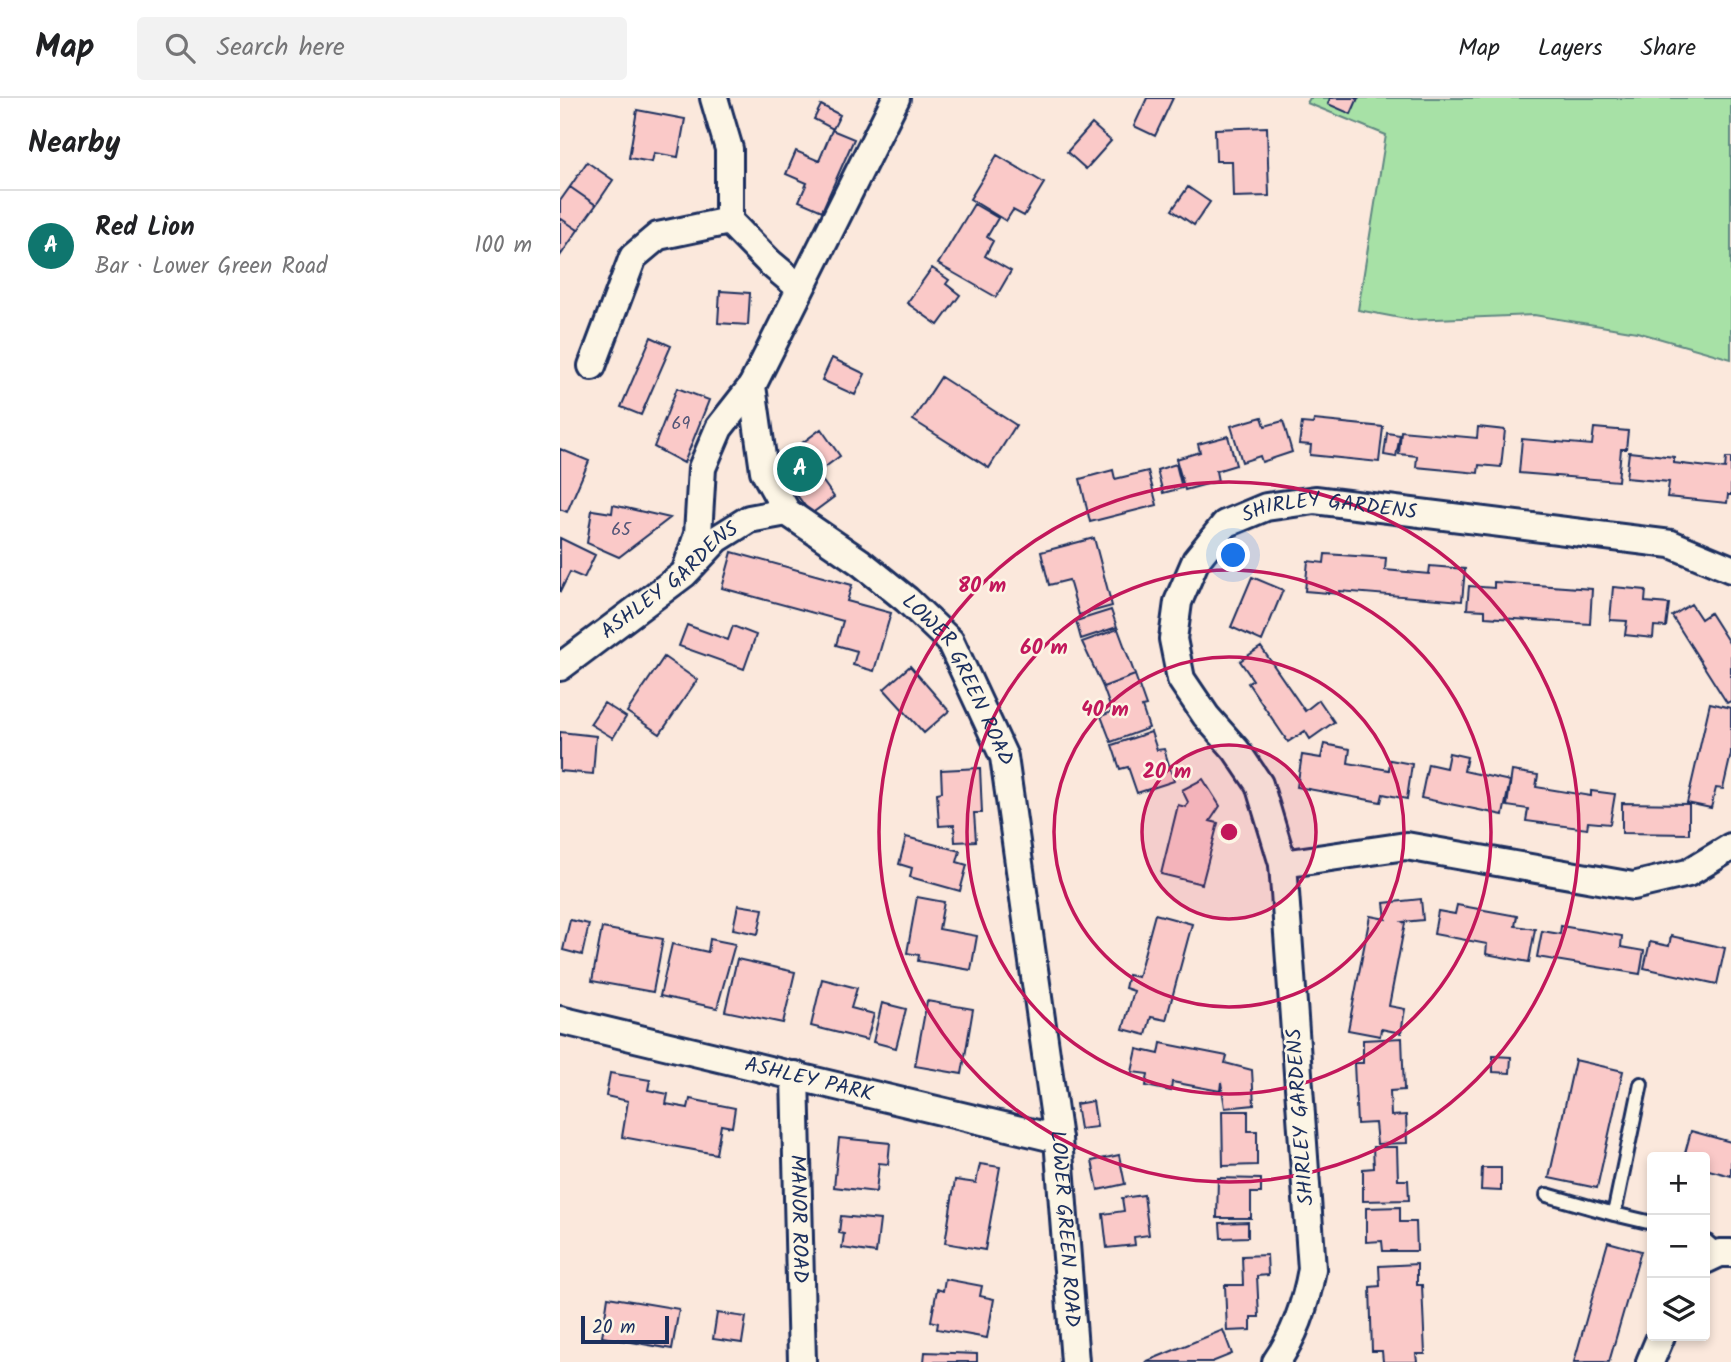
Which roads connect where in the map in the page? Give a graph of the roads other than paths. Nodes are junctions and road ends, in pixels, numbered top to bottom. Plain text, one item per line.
1 (714, 98) edge
2 (896, 98) edge
3 (729, 221) junction
4 (800, 288) junction
5 (592, 366) dead end
6 (752, 386) junction
7 (788, 512) junction
8 (1731, 569) edge
9 (684, 574) junction
10 (560, 667) edge
11 (1731, 847) edge
12 (1283, 864) junction
13 (560, 1020) edge
14 (795, 1075) junction
15 (1641, 1084) dead end
16 (1058, 1139) junction
17 (1547, 1195) dead end
18 (1614, 1214) junction
19 (1647, 1222) edge
20 (1659, 1341) edge
21 (802, 1362) edge
22 (1075, 1362) edge
23 (1276, 1362) edge
24 (1650, 1362) edge

1 - 3 street
2 - 4 street
3 - 4 street
3 - 5 street
4 - 6 street
6 - 7 street, LOWER GREEN ROAD
6 - 9 street
7 - 9 street, ASHLEY GARDENS
7 - 16 street, LOWER GREEN ROAD
8 - 12 street, SHIRLEY GARDENS
9 - 10 street, ASHLEY GARDENS
11 - 12 street
12 - 23 street, SHIRLEY GARDENS
13 - 14 street, ASHLEY PARK
14 - 16 street, ASHLEY PARK
14 - 21 street, MANOR ROAD
15 - 18 lane
16 - 22 street, LOWER GREEN ROAD
17 - 18 lane
18 - 19 lane
20 - 24 street

